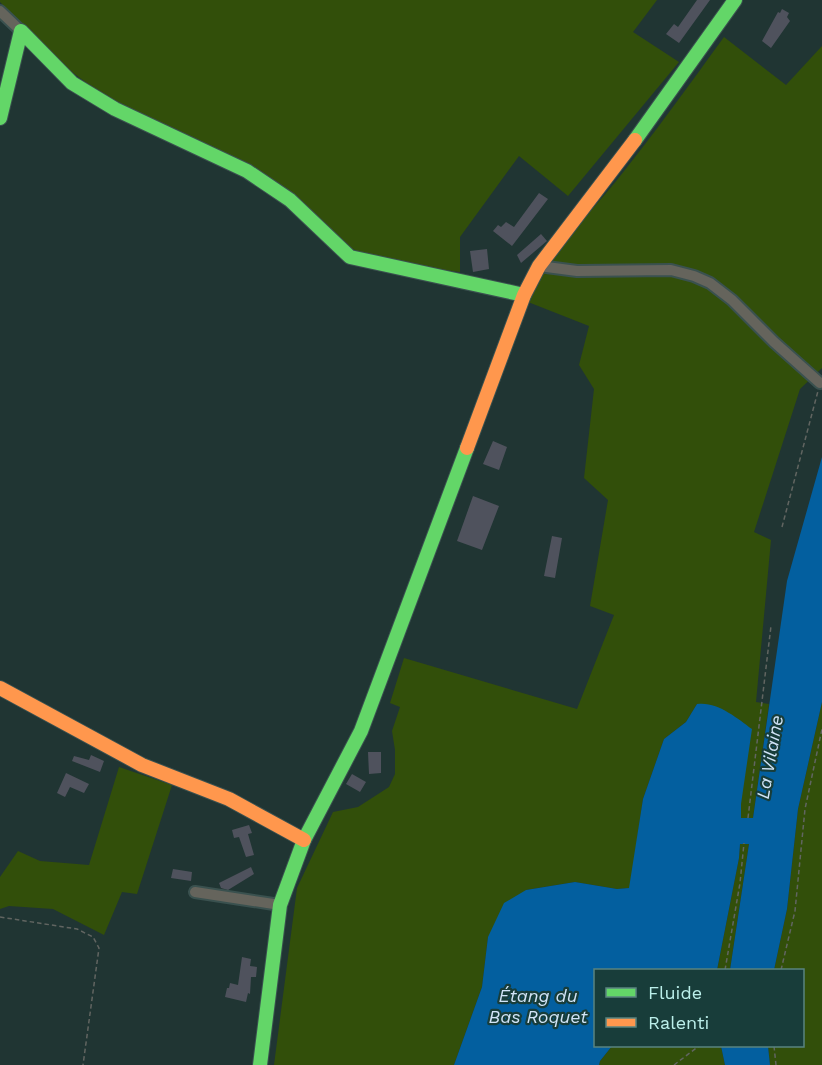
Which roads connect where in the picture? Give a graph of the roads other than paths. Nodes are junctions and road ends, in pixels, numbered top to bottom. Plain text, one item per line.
1 (735, 0) edge
2 (0, 11) edge
3 (21, 31) junction
4 (0, 118) edge
5 (539, 266) junction
6 (524, 295) junction
7 (820, 382) road end
8 (0, 688) edge
9 (304, 840) junction
10 (195, 892) dead end
11 (280, 905) junction
12 (260, 1065) edge

1 - 5 street
2 - 3 street
3 - 4 street
3 - 6 street
5 - 6 street
5 - 7 street
6 - 9 street
8 - 9 street
9 - 11 street
10 - 11 street
11 - 12 street

